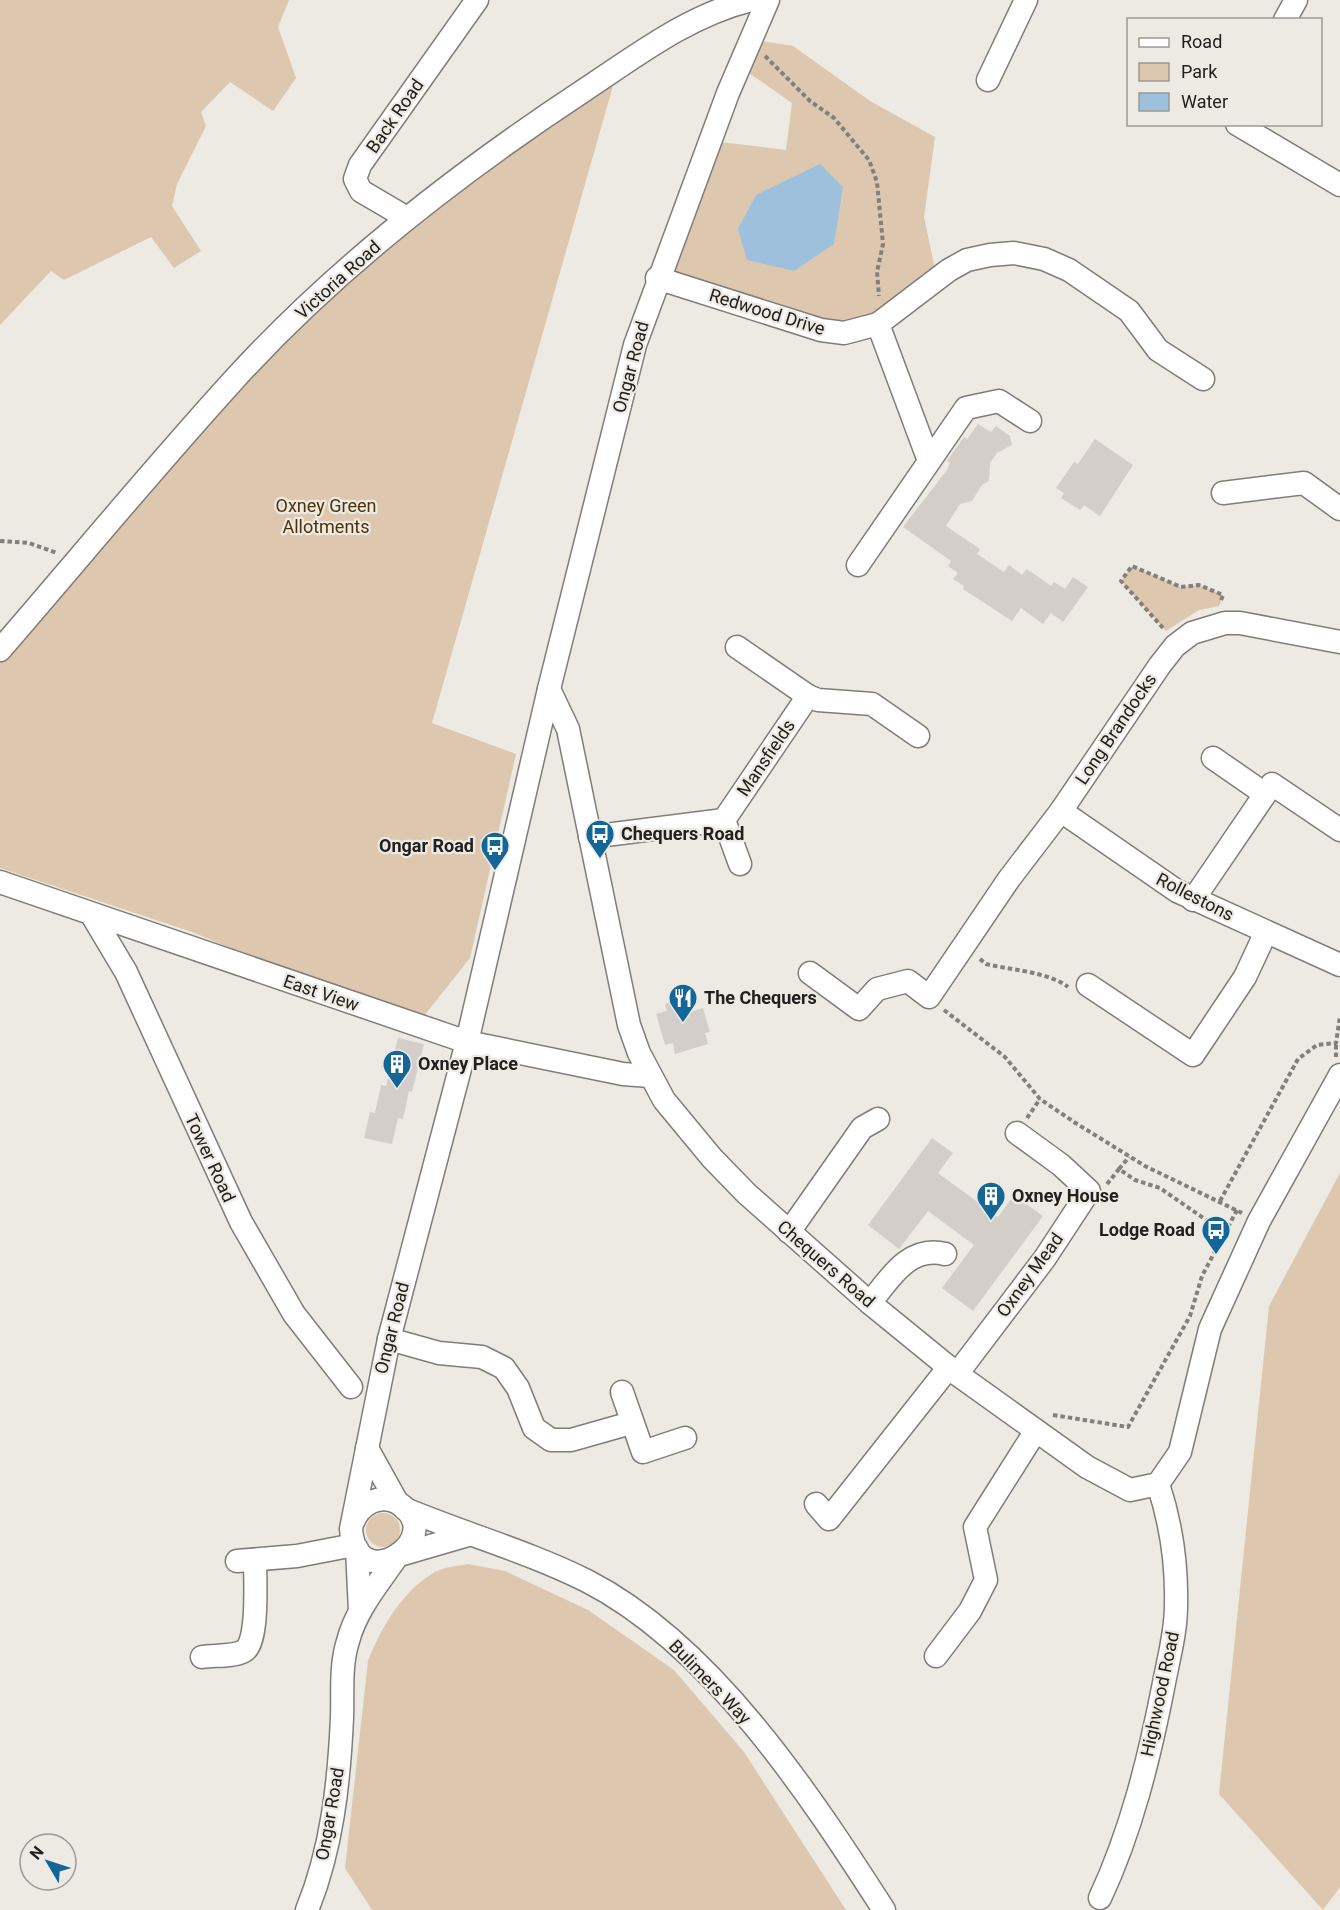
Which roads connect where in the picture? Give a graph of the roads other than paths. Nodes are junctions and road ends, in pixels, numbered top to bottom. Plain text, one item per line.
1 (751, 0) edge
2 (768, 0) edge
3 (1026, 0) edge
4 (1296, 0) edge
5 (468, 3) edge
6 (1286, 18) edge
7 (988, 80) dead end
8 (1241, 126) edge
9 (1340, 185) edge
10 (407, 218) junction
11 (657, 278) junction
12 (878, 324) junction
13 (1203, 379) dead end
14 (1030, 421) dead end
15 (929, 461) junction
16 (1223, 493) dead end
17 (1340, 509) edge
18 (858, 565) dead end
19 (1340, 642) edge
20 (737, 647) dead end
21 (0, 650) edge
22 (549, 689) junction
23 (808, 696) junction
24 (918, 736) dead end
25 (1213, 758) dead end
26 (1265, 794) junction
27 (1061, 811) junction
28 (724, 820) junction
29 (1340, 830) edge
30 (590, 837) junction
31 (740, 864) dead end
32 (0, 882) edge
33 (1193, 900) junction
34 (92, 915) junction
35 (1266, 932) junction
36 (1340, 965) edge
37 (810, 973) dead end
38 (1088, 985) road end
39 (467, 1042) junction
40 (1340, 1075) edge
41 (650, 1076) junction
42 (878, 1119) dead end
43 (1017, 1133) dead end
44 (789, 1232) junction
45 (945, 1254) dead end
46 (870, 1303) junction
47 (389, 1339) junction
48 (953, 1371) junction
49 (351, 1387) dead end
50 (622, 1392) dead end
51 (632, 1423) junction
52 (1035, 1432) junction
53 (685, 1438) dead end
54 (367, 1448) junction
55 (1158, 1484) junction
56 (816, 1504) dead end
57 (401, 1506) junction
58 (353, 1522) junction
59 (468, 1535) junction
60 (356, 1547) junction
61 (399, 1556) junction
62 (360, 1611) junction
63 (936, 1656) dead end
64 (202, 1657) dead end
65 (1100, 1898) dead end
66 (307, 1910) edge
67 (884, 1910) edge

1 - 10 street, Victoria Road
2 - 11 street, Ongar Road
3 - 7 street
4 - 6 street
5 - 10 street, Back Road
8 - 9 street
10 - 21 street, Victoria Road
11 - 12 street, Redwood Drive
11 - 22 street, Ongar Road
12 - 13 street, Redwood Drive
12 - 15 street
14 - 15 street
15 - 18 street
16 - 17 street
19 - 27 street, Long Brandocks
20 - 23 street
22 - 30 street, Chequers Road
22 - 39 street, Ongar Road
23 - 24 street
23 - 28 street, Mansfields
25 - 26 street
26 - 29 street
26 - 33 street
27 - 33 street, Rollestons
27 - 37 street, Long Brandocks
28 - 30 street
28 - 31 street
30 - 41 street, Chequers Road
32 - 34 street, East View
33 - 35 street, Rollestons
34 - 39 street, East View
34 - 49 street, Tower Road
35 - 36 street, Rollestons
35 - 38 street
39 - 41 street, East View
39 - 47 street, Ongar Road
40 - 55 street
41 - 44 street, Chequers Road
42 - 44 street
43 - 48 street, Oxney Mead
44 - 46 street, Chequers Road
45 - 46 street
46 - 48 street, Chequers Road
47 - 51 street
47 - 54 street, Ongar Road
48 - 52 street, Chequers Road
48 - 56 street, Oxney Mead
50 - 51 street
51 - 53 street
52 - 55 street, Chequers Road
52 - 63 street
54 - 57 street, Ongar Road
54 - 58 street, Ongar Road
55 - 65 street, Highwood Road
57 - 58 street
57 - 59 street, Bulimers Way
57 - 61 street, Ongar Road
58 - 60 street, Ongar Road
59 - 61 street
59 - 67 street, Bulimers Way
60 - 61 street
60 - 62 street, Ongar Road
60 - 64 street
61 - 62 street, Ongar Road
62 - 66 street, Ongar Road

